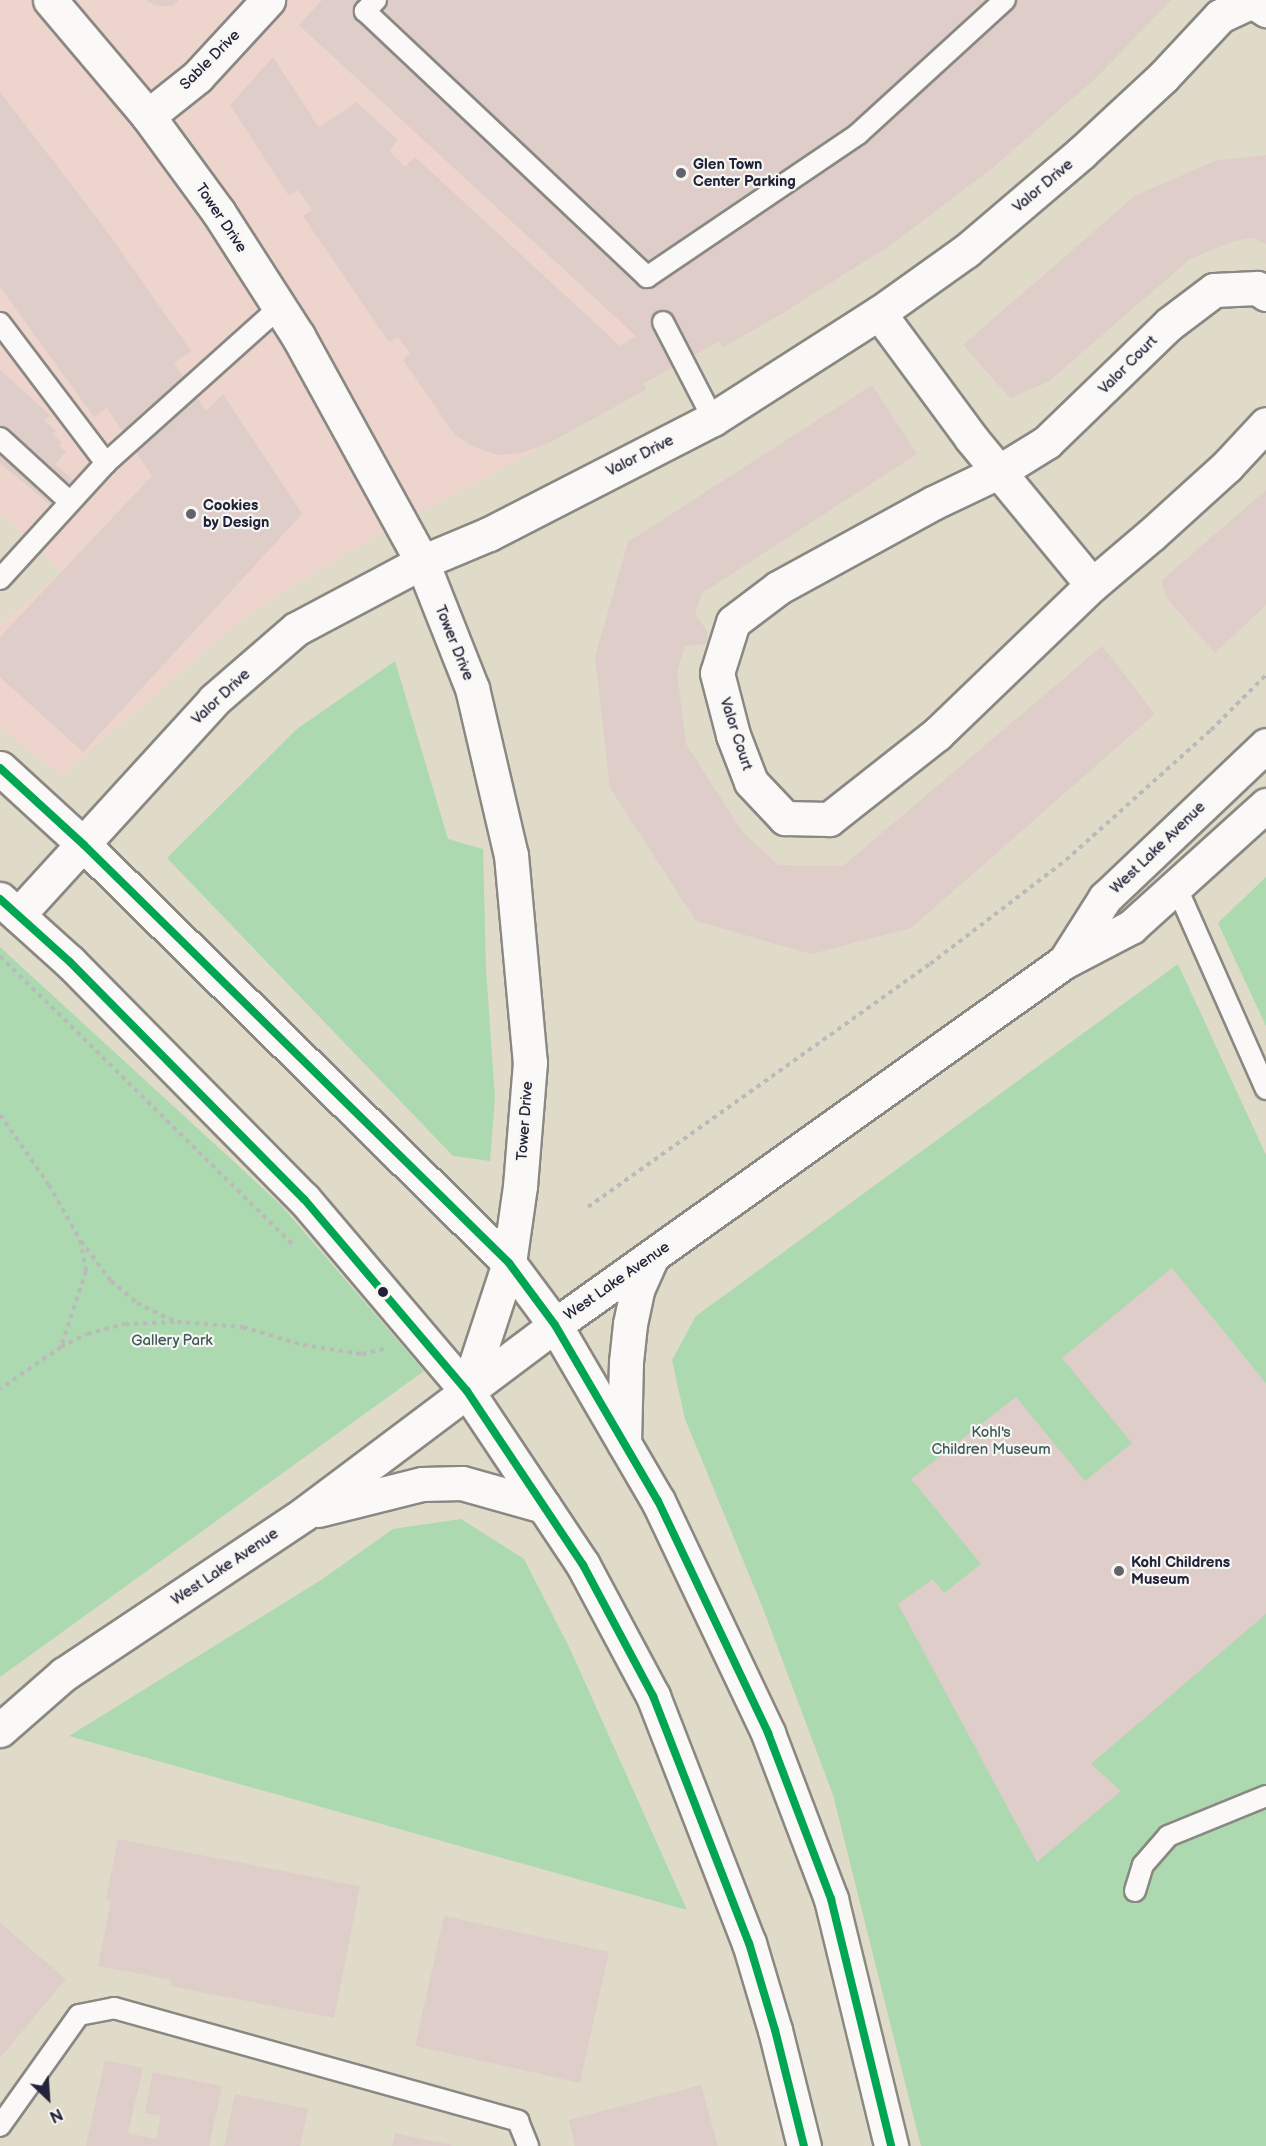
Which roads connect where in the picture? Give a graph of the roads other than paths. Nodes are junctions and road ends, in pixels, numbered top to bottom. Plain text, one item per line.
1 (50, 0) edge
2 (268, 0) edge
3 (376, 0) edge
4 (1005, 0) edge
5 (1252, 0) edge
6 (1266, 10) edge
7 (148, 116) junction
8 (1266, 294) edge
9 (280, 307) junction
10 (879, 313) junction
11 (663, 322) dead end
12 (0, 323) edge
13 (713, 419) junction
14 (1266, 424) edge
15 (0, 442) edge
16 (106, 463) junction
17 (1000, 471) junction
18 (70, 502) junction
19 (422, 562) junction
20 (4, 568) edge
21 (1092, 585) junction
22 (1266, 745) edge
23 (0, 768) edge
24 (1266, 804) edge
25 (84, 845) junction
26 (1176, 886) junction
27 (9, 907) edge
28 (1064, 962) junction
29 (1266, 1089) edge
30 (652, 1256) junction
31 (510, 1263) junction
32 (555, 1325) junction
33 (467, 1391) junction
34 (624, 1443) junction
35 (544, 1506) junction
36 (305, 1513) junction
37 (0, 1730) edge
38 (1266, 1796) edge
39 (1135, 1891) dead end
40 (0, 2126) edge
41 (528, 2146) edge
42 (804, 2146) edge
43 (891, 2146) edge

1 - 7 street, Tower Drive
2 - 7 street, Sable Drive
3 - 4 lane
5 - 6 street, Valor Drive
5 - 10 street, Valor Drive
7 - 9 street, Tower Drive
8 - 17 street, Valor Court
9 - 16 lane
9 - 19 street, Tower Drive
10 - 13 street, Valor Drive
10 - 17 street
11 - 13 lane
12 - 16 lane
13 - 19 street, Valor Drive
14 - 21 street, Valor Court
15 - 18 lane
16 - 18 lane
17 - 21 street
17 - 21 street, Valor Court
18 - 20 lane
19 - 25 street, Valor Drive
19 - 31 street, Tower Drive
22 - 28 street, West Lake Avenue
23 - 25 street
24 - 26 street, West Lake Avenue
25 - 27 street, Valor Drive
25 - 31 street
26 - 28 street, West Lake Avenue
26 - 29 lane
27 - 33 street
28 - 30 street, West Lake Avenue
30 - 32 street, West Lake Avenue
30 - 34 street
31 - 32 street
31 - 33 street, Tower Drive
32 - 33 street, West Lake Avenue
32 - 34 street
33 - 35 street
33 - 36 street, West Lake Avenue
34 - 43 street
35 - 36 street
35 - 42 street
36 - 37 street, West Lake Avenue
38 - 39 lane
40 - 41 lane

